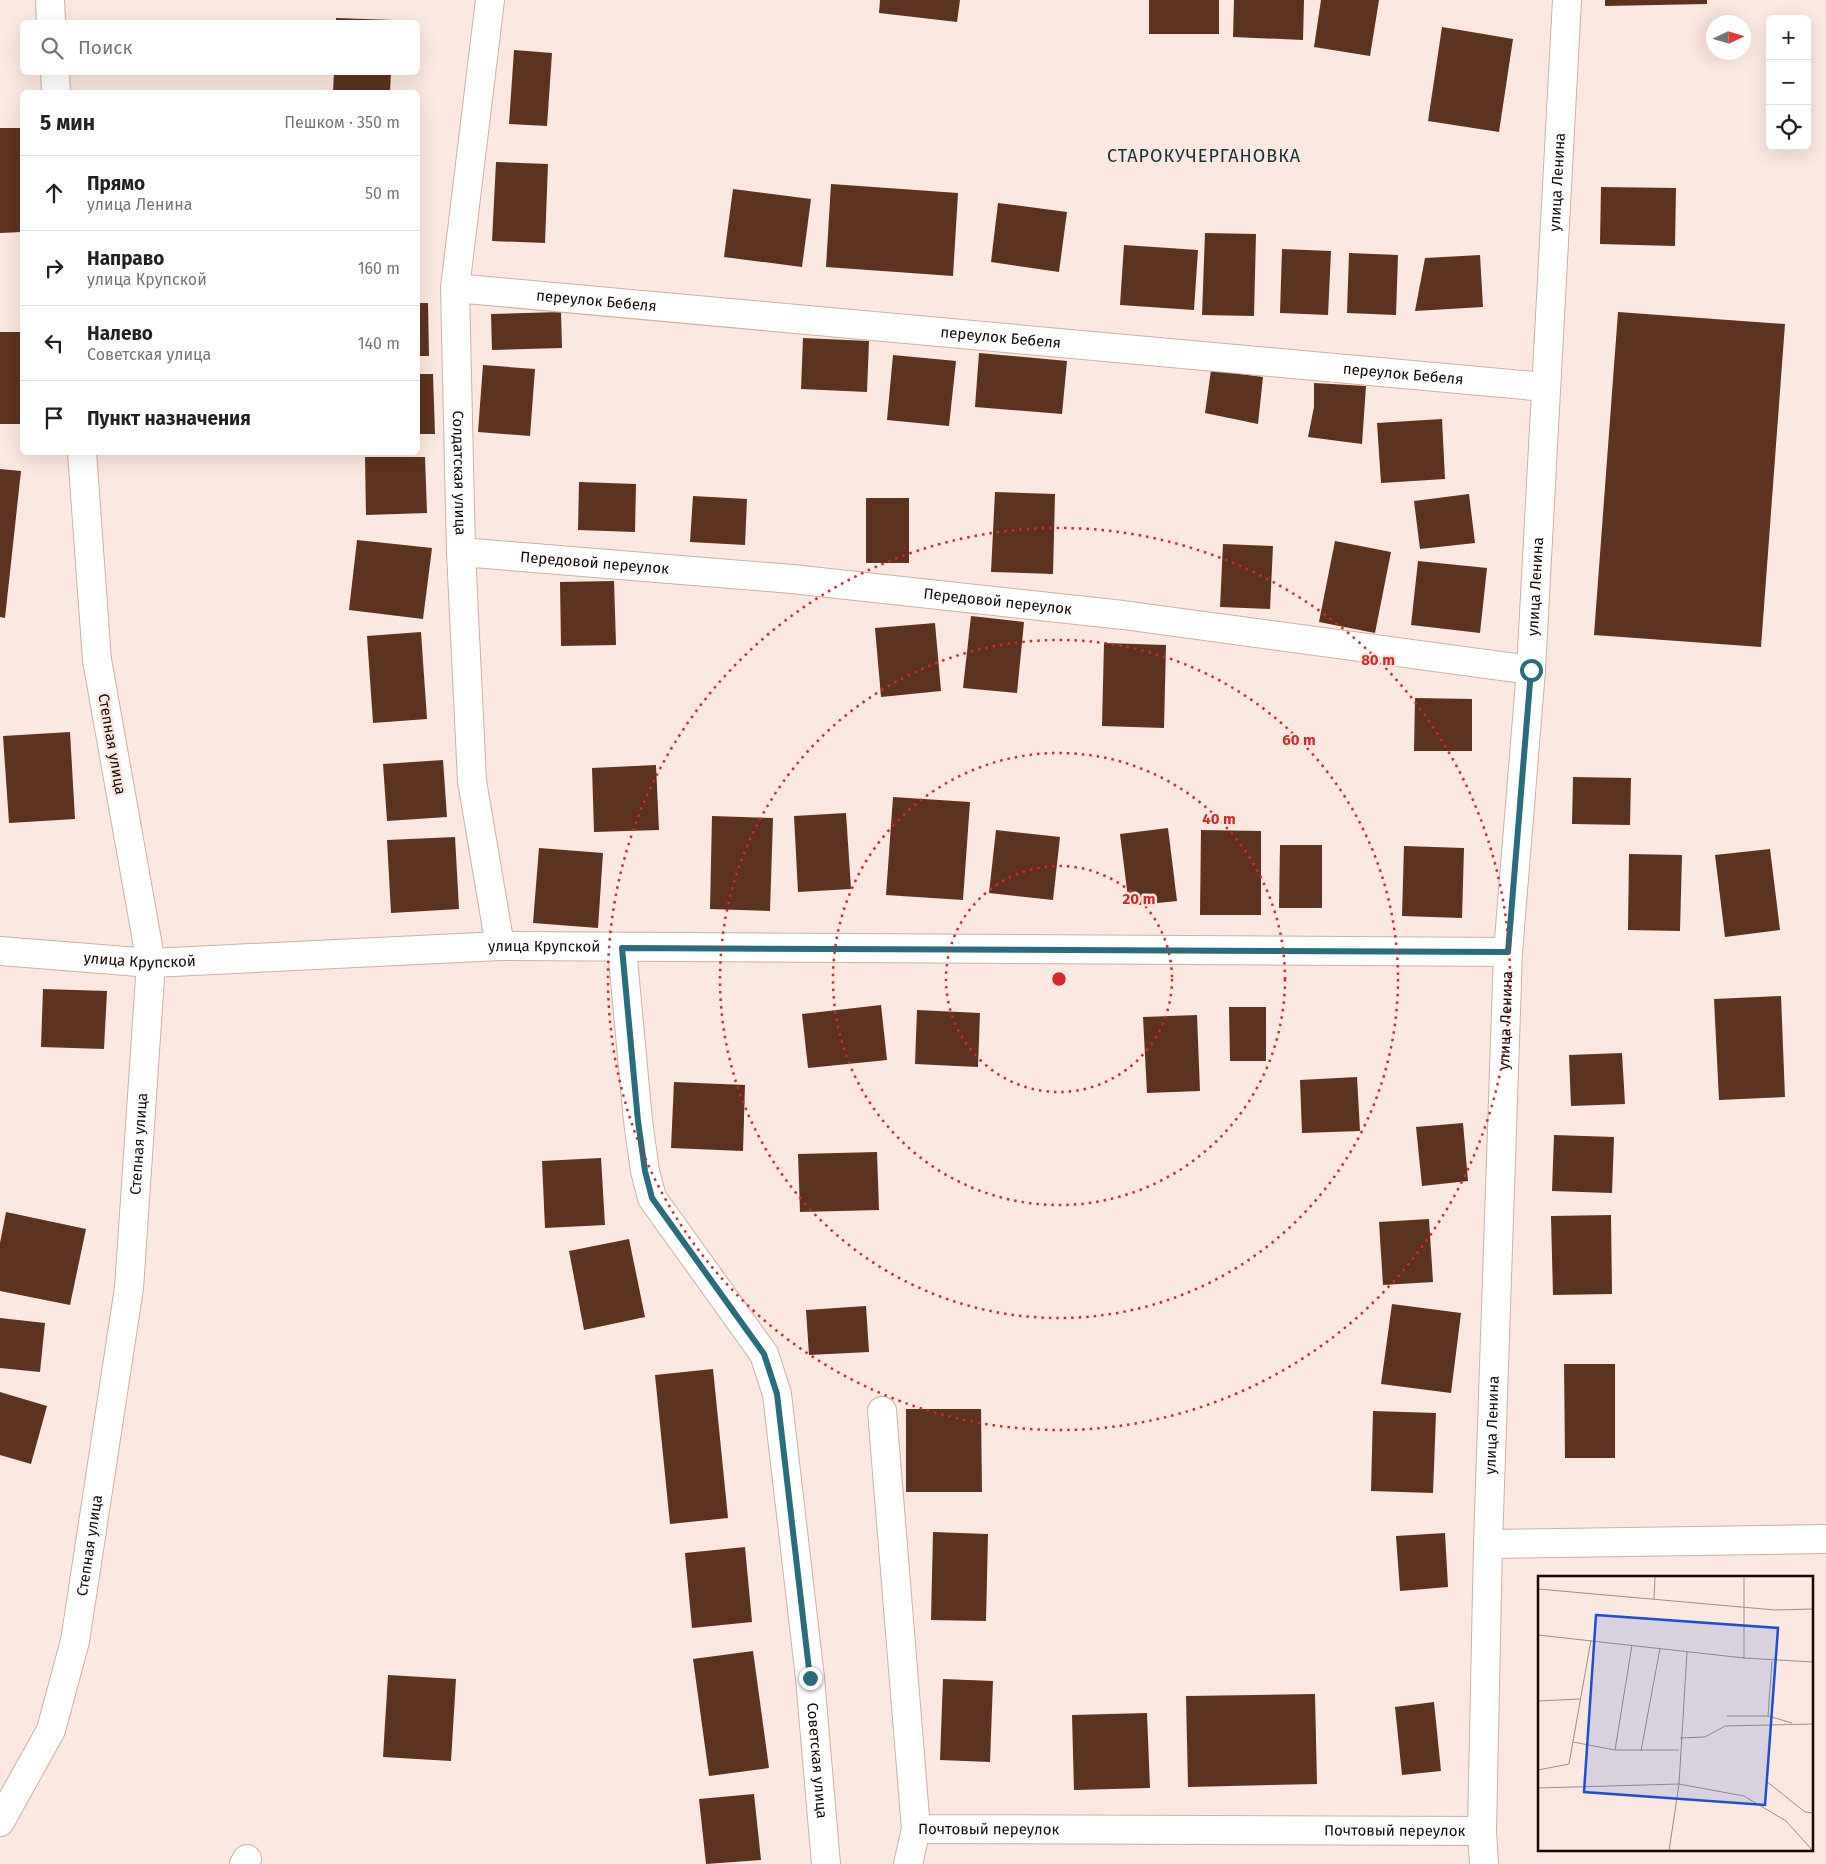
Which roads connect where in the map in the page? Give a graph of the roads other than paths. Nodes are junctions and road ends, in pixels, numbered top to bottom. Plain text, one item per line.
1 (50, 0) edge
2 (490, 0) edge
3 (1567, 0) edge
4 (51, 20) edge
5 (55, 75) edge
6 (56, 90) edge
7 (456, 288) junction
8 (1545, 387) junction
9 (82, 455) edge
10 (461, 552) junction
11 (1531, 670) junction
12 (500, 946) junction
13 (622, 948) junction
14 (0, 951) edge
15 (1508, 952) junction
16 (151, 963) junction
17 (882, 1411) dead end
18 (1826, 1539) edge
19 (1488, 1544) junction
20 (0, 1822) edge
21 (916, 1829) junction
22 (1482, 1831) junction
23 (826, 1864) edge
24 (908, 1864) edge
25 (1484, 1864) edge

1 - 4 street
2 - 7 street, Солдатская улица
3 - 8 street, улица Ленина
5 - 6 street
7 - 8 street, переулок Бебеля
7 - 10 street, Солдатская улица
8 - 11 street, улица Ленина
9 - 16 street, Степная улица
10 - 11 street, Передовой переулок
10 - 12 street, Солдатская улица
11 - 15 street, улица Ленина
12 - 13 street, улица Крупской
12 - 16 street, улица Крупской
13 - 15 street, улица Крупской
13 - 23 street, Советская улица
14 - 16 street, улица Крупской
15 - 19 street, улица Ленина
16 - 20 street, Степная улица
17 - 21 street, Почтовый переулок
18 - 19 street
19 - 22 street, улица Ленина
21 - 22 street, Почтовый переулок
21 - 24 street
22 - 25 street, улица Ленина

